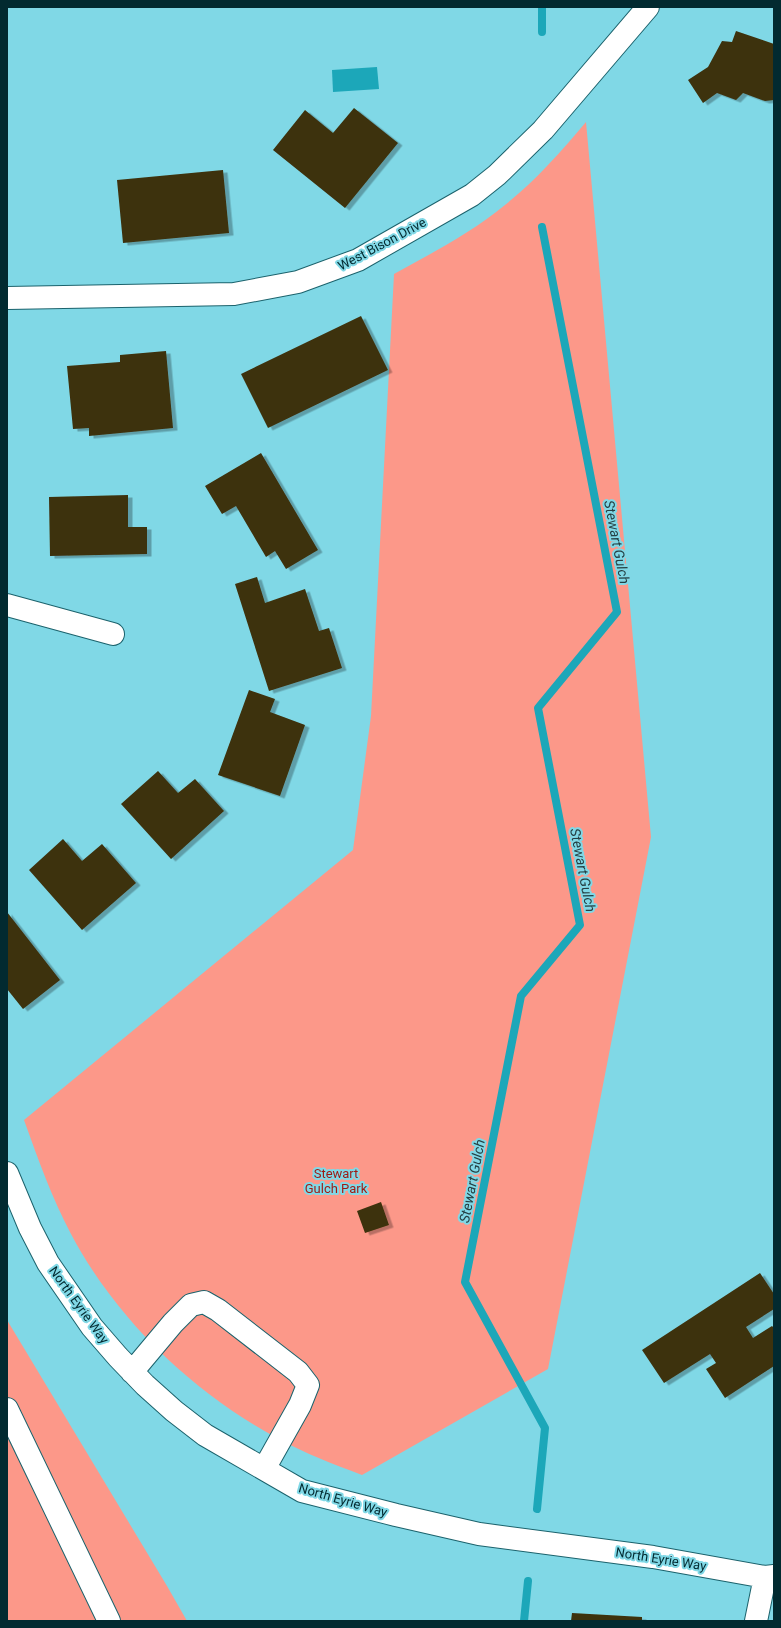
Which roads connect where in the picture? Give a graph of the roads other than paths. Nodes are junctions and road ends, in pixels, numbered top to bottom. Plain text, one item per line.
1 (648, 7) edge
2 (7, 298) edge
3 (7, 605) edge
4 (113, 634) dead end
5 (7, 1173) edge
6 (132, 1372) junction
7 (7, 1409) edge
8 (264, 1469) junction
9 (770, 1576) edge
10 (109, 1621) edge
11 (756, 1621) edge

1 - 2 street, West Bison Drive
3 - 4 street
5 - 6 street, North Eyrie Way
6 - 8 street, North Eyrie Way
6 - 8 street
7 - 10 street
8 - 9 street, North Eyrie Way
9 - 11 street

